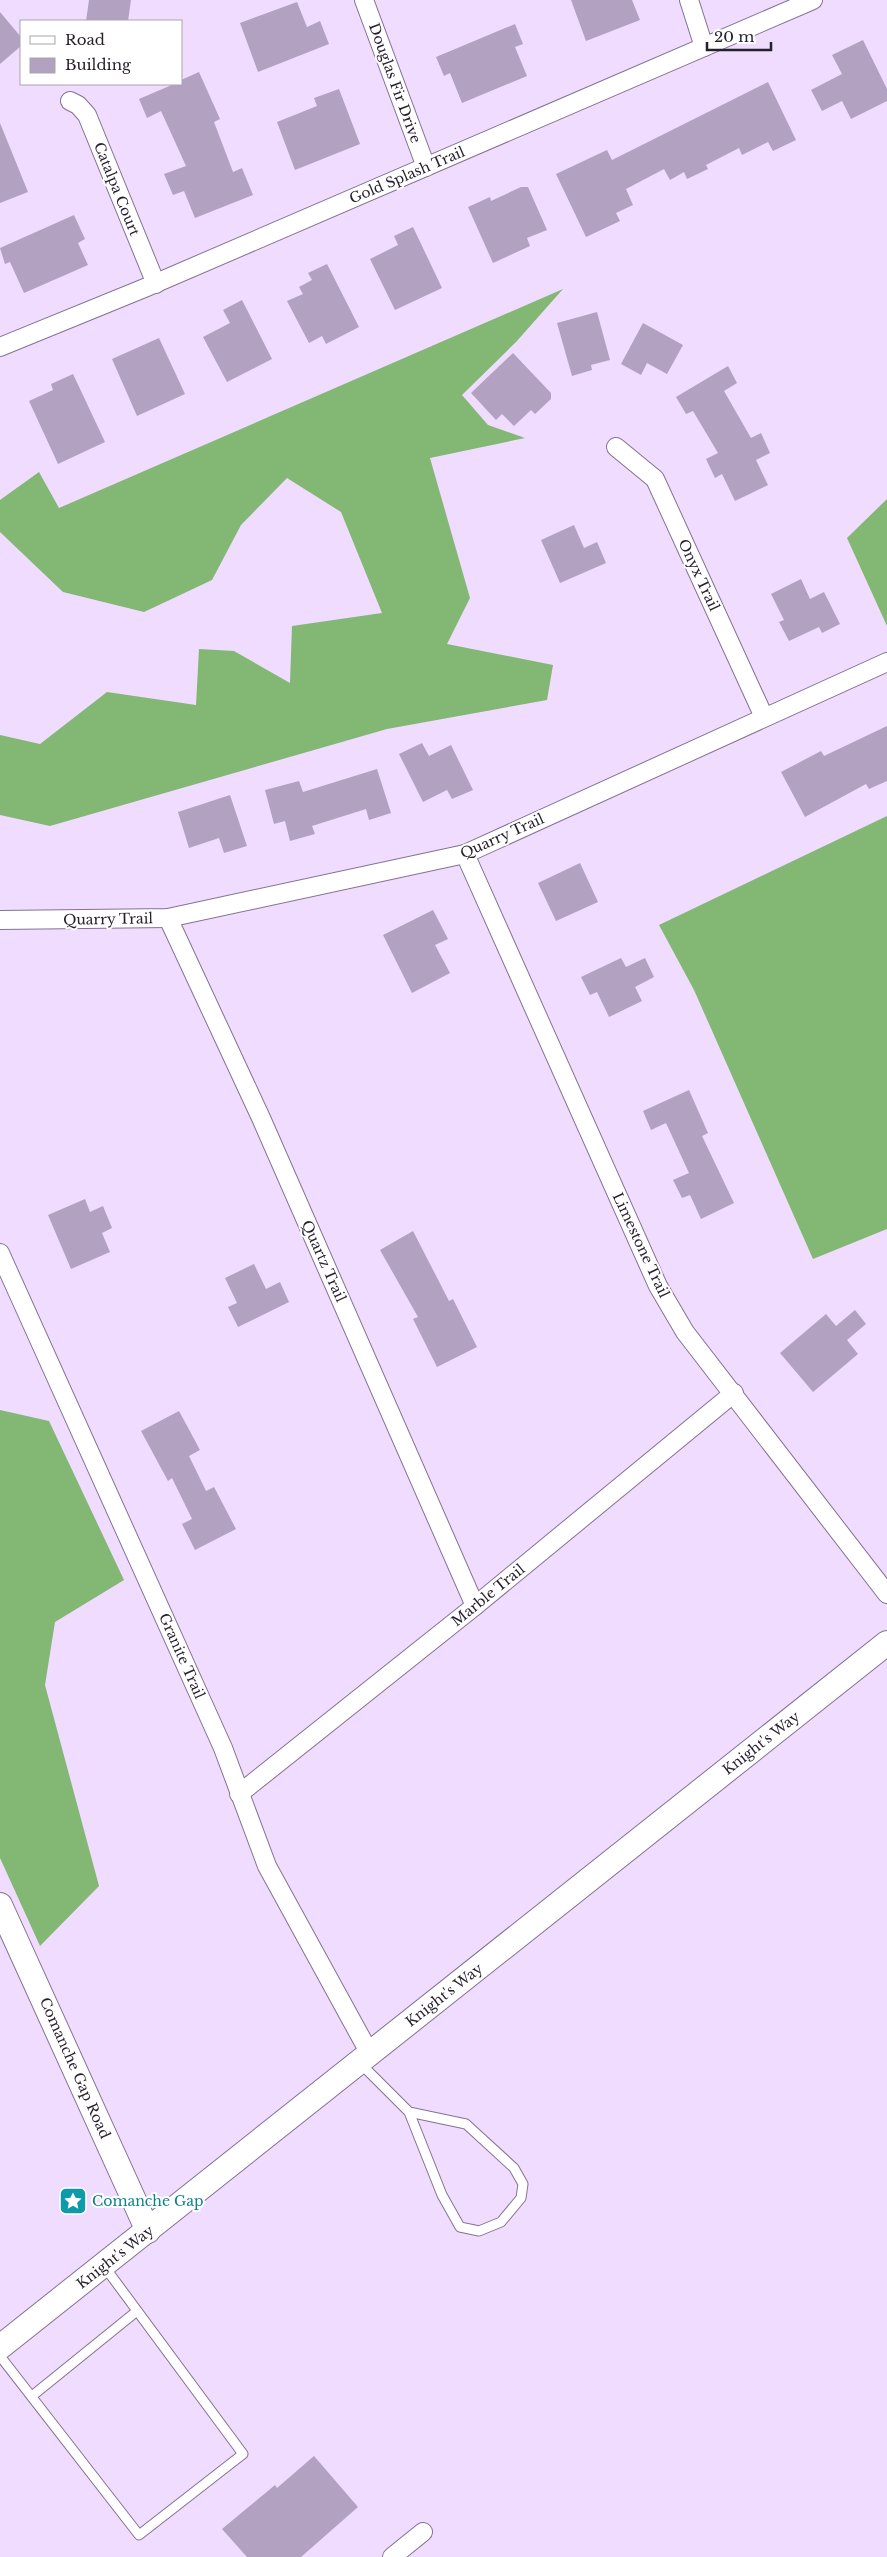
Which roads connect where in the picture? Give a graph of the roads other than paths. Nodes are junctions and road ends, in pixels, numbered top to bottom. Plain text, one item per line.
1 (364, 0) edge
2 (688, 0) edge
3 (813, 0) edge
4 (704, 47) junction
5 (70, 101) dead end
6 (426, 167) junction
7 (156, 284) junction
8 (0, 348) edge
9 (616, 447) dead end
10 (887, 662) edge
11 (764, 717) junction
12 (465, 854) junction
13 (168, 918) junction
14 (0, 920) edge
15 (0, 1253) edge
16 (734, 1393) junction
17 (887, 1594) edge
18 (475, 1606) junction
19 (887, 1643) edge
20 (239, 1794) junction
21 (0, 1905) edge
22 (364, 2058) junction
23 (409, 2112) junction
24 (148, 2231) junction
25 (103, 2266) junction
26 (137, 2311) junction
27 (0, 2347) edge
28 (0, 2356) edge
29 (32, 2396) junction
30 (423, 2532) dead end
31 (392, 2557) edge

1 - 6 street, Douglas Fir Drive
2 - 4 street
3 - 4 street, Gold Splash Trail
4 - 6 street, Gold Splash Trail
5 - 7 street, Catalpa Court
6 - 7 street, Gold Splash Trail
7 - 8 street, Gold Splash Trail
9 - 11 street, Onyx Trail
10 - 11 street, Quarry Trail
11 - 12 street, Quarry Trail
12 - 13 street, Quarry Trail
12 - 16 street, Limestone Trail
13 - 14 street, Quarry Trail
13 - 18 street, Quartz Trail
15 - 20 street, Granite Trail
16 - 17 street, Limestone Trail
16 - 18 street, Marble Trail
18 - 20 street, Marble Trail
19 - 22 main road, Knight's Way
20 - 22 street, Granite Trail
21 - 24 main road, Comanche Gap Road
22 - 23 lane
22 - 24 main road, Knight's Way
23 - 23 lane
24 - 25 main road, Knight's Way
25 - 26 lane
25 - 27 main road, Knight's Way
26 - 29 lane
26 - 29 lane
28 - 29 lane
30 - 31 street

